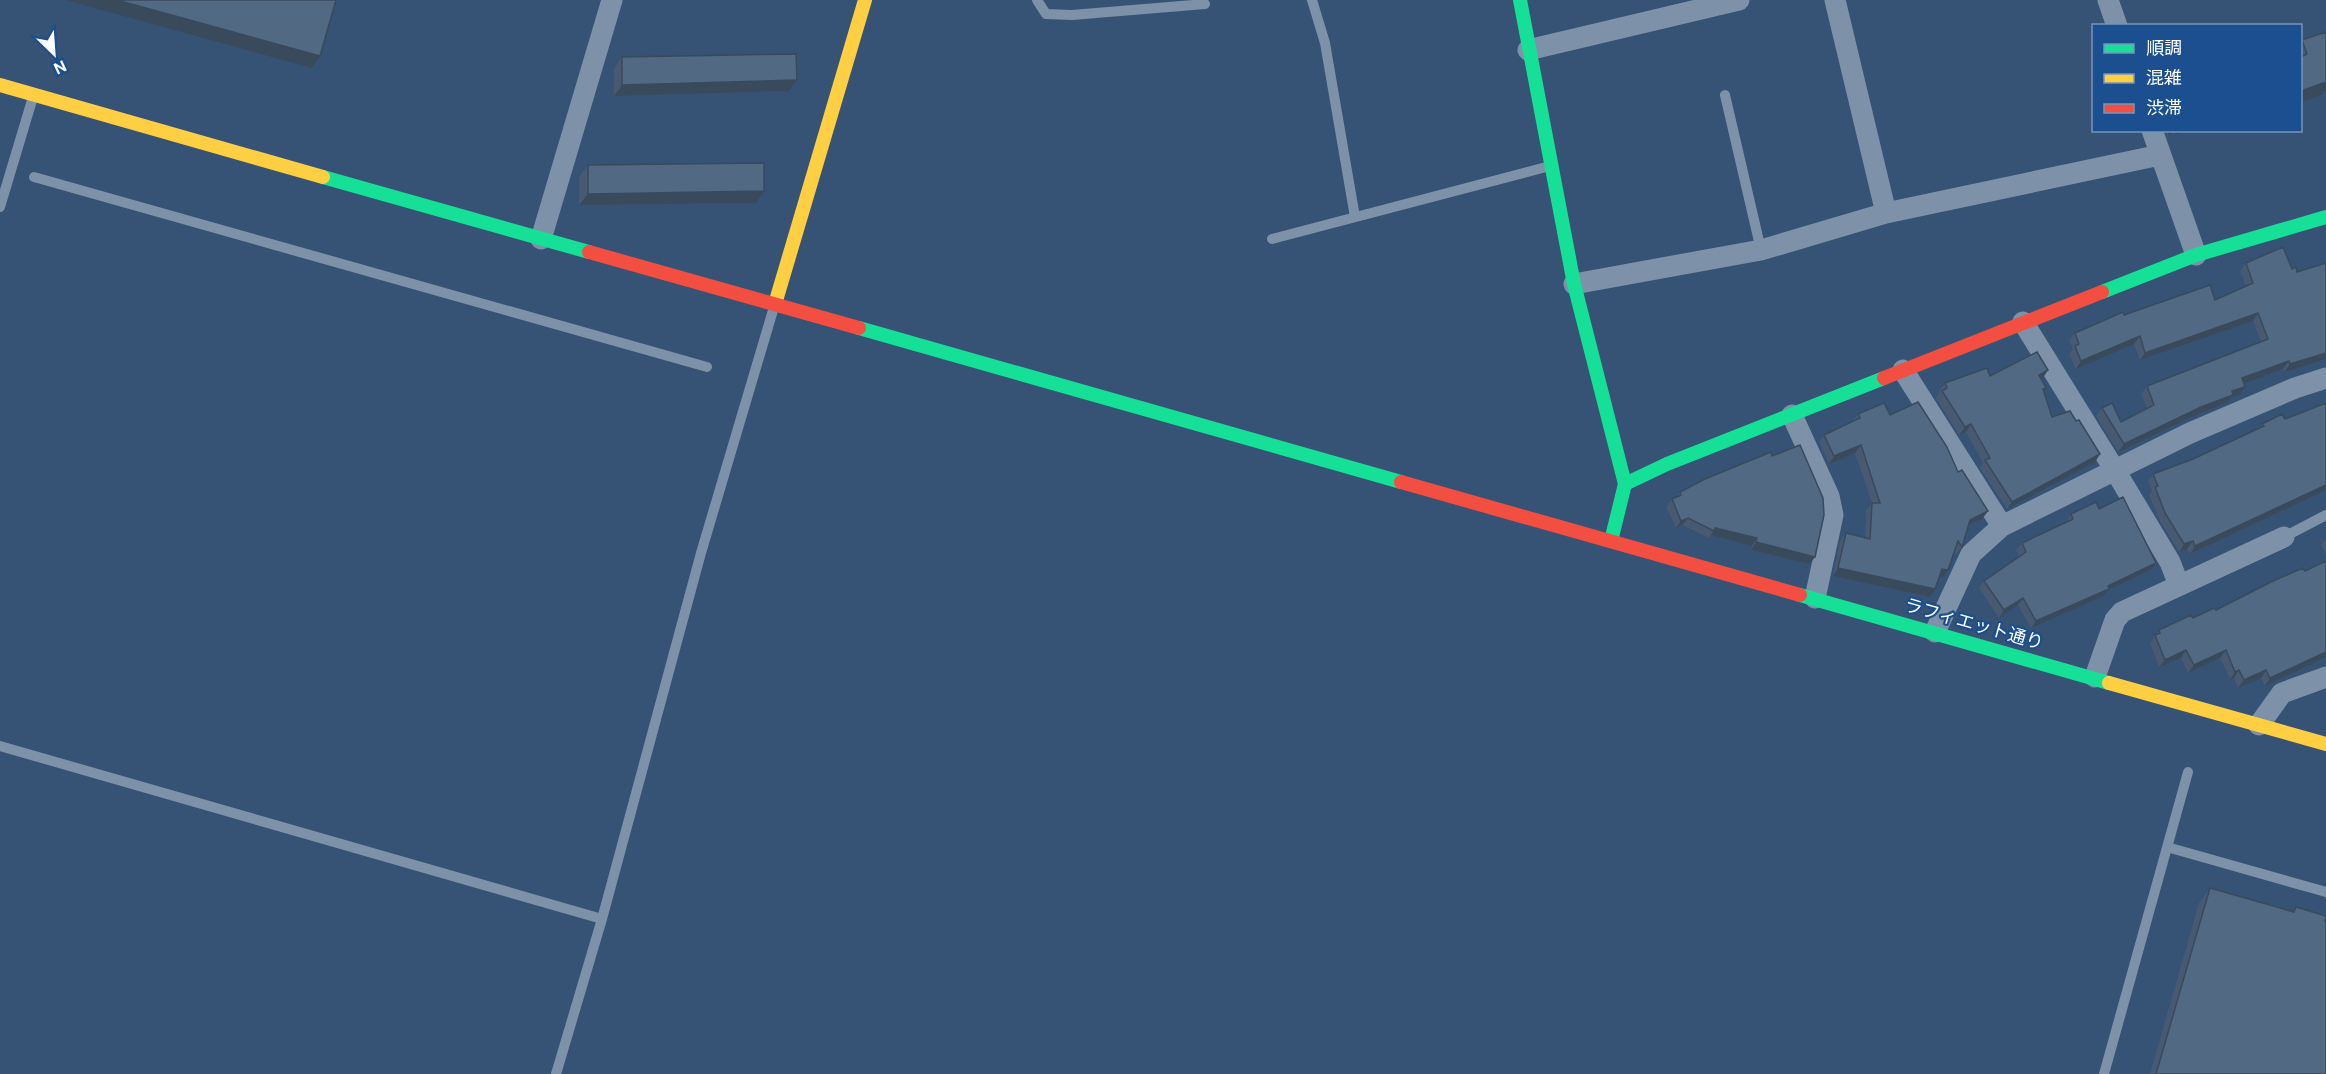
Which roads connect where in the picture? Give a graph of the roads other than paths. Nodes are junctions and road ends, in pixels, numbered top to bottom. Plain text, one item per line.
1 (612, 0) edge
2 (865, 0) edge
3 (1036, 0) edge
4 (1312, 0) edge
5 (1520, 0) edge
6 (1739, 0) edge
7 (1835, 0) edge
8 (2108, 0) edge
9 (1205, 4) dead end
10 (2115, 24) edge
11 (1528, 50) junction
12 (0, 85) edge
13 (34, 94) junction
14 (1725, 95) dead end
15 (2153, 132) edge
16 (2160, 155) junction
17 (1550, 166) junction
18 (34, 177) dead end
19 (0, 207) edge
20 (1886, 213) junction
21 (1355, 217) junction
22 (2326, 217) edge
23 (541, 239) junction
24 (1272, 239) dead end
25 (1761, 250) junction
26 (2196, 255) junction
27 (1574, 284) junction
28 (775, 304) junction
29 (2023, 322) junction
30 (707, 367) dead end
31 (1903, 370) junction
32 (2326, 378) edge
33 (1792, 415) junction
34 (2116, 472) junction
35 (1625, 484) junction
36 (2326, 515) edge
37 (2002, 526) junction
38 (2284, 537) joint
39 (1611, 541) junction
40 (2179, 585) junction
41 (1815, 598) junction
42 (1935, 632) junction
43 (2095, 677) junction
44 (2326, 677) edge
45 (2259, 725) junction
46 (2326, 744) edge
47 (0, 746) edge
48 (2188, 772) dead end
49 (2167, 847) junction
50 (2326, 892) edge
51 (602, 919) junction
52 (556, 1074) edge
53 (2104, 1074) edge

1 - 23 street
2 - 28 street
3 - 9 lane
4 - 21 lane
5 - 11 street
6 - 11 street
7 - 20 street
8 - 10 street
11 - 17 street
12 - 13 street, ラフィエット通り
13 - 19 lane
13 - 23 street, ラフィエット通り
14 - 25 lane
15 - 16 street
16 - 20 street
16 - 26 street
17 - 21 lane
17 - 27 street
18 - 30 lane
20 - 25 street
21 - 24 lane
22 - 26 street
23 - 28 street, ラフィエット通り
25 - 27 street
26 - 29 street
27 - 35 street
28 - 39 street, ラフィエット通り
28 - 51 lane
29 - 31 street
29 - 34 street
31 - 33 street
31 - 37 street
32 - 34 street
33 - 35 street
33 - 41 street
34 - 37 street
34 - 40 street
35 - 39 street
36 - 38 lane
37 - 42 street
38 - 40 street
39 - 41 street, ラフィエット通り
40 - 43 street
41 - 42 street, ラフィエット通り
42 - 43 street, ラフィエット通り
43 - 45 street, ラフィエット通り
44 - 45 street
45 - 46 street, ラフィエット通り
47 - 51 lane
48 - 49 lane
49 - 50 lane
49 - 53 lane
51 - 52 lane

